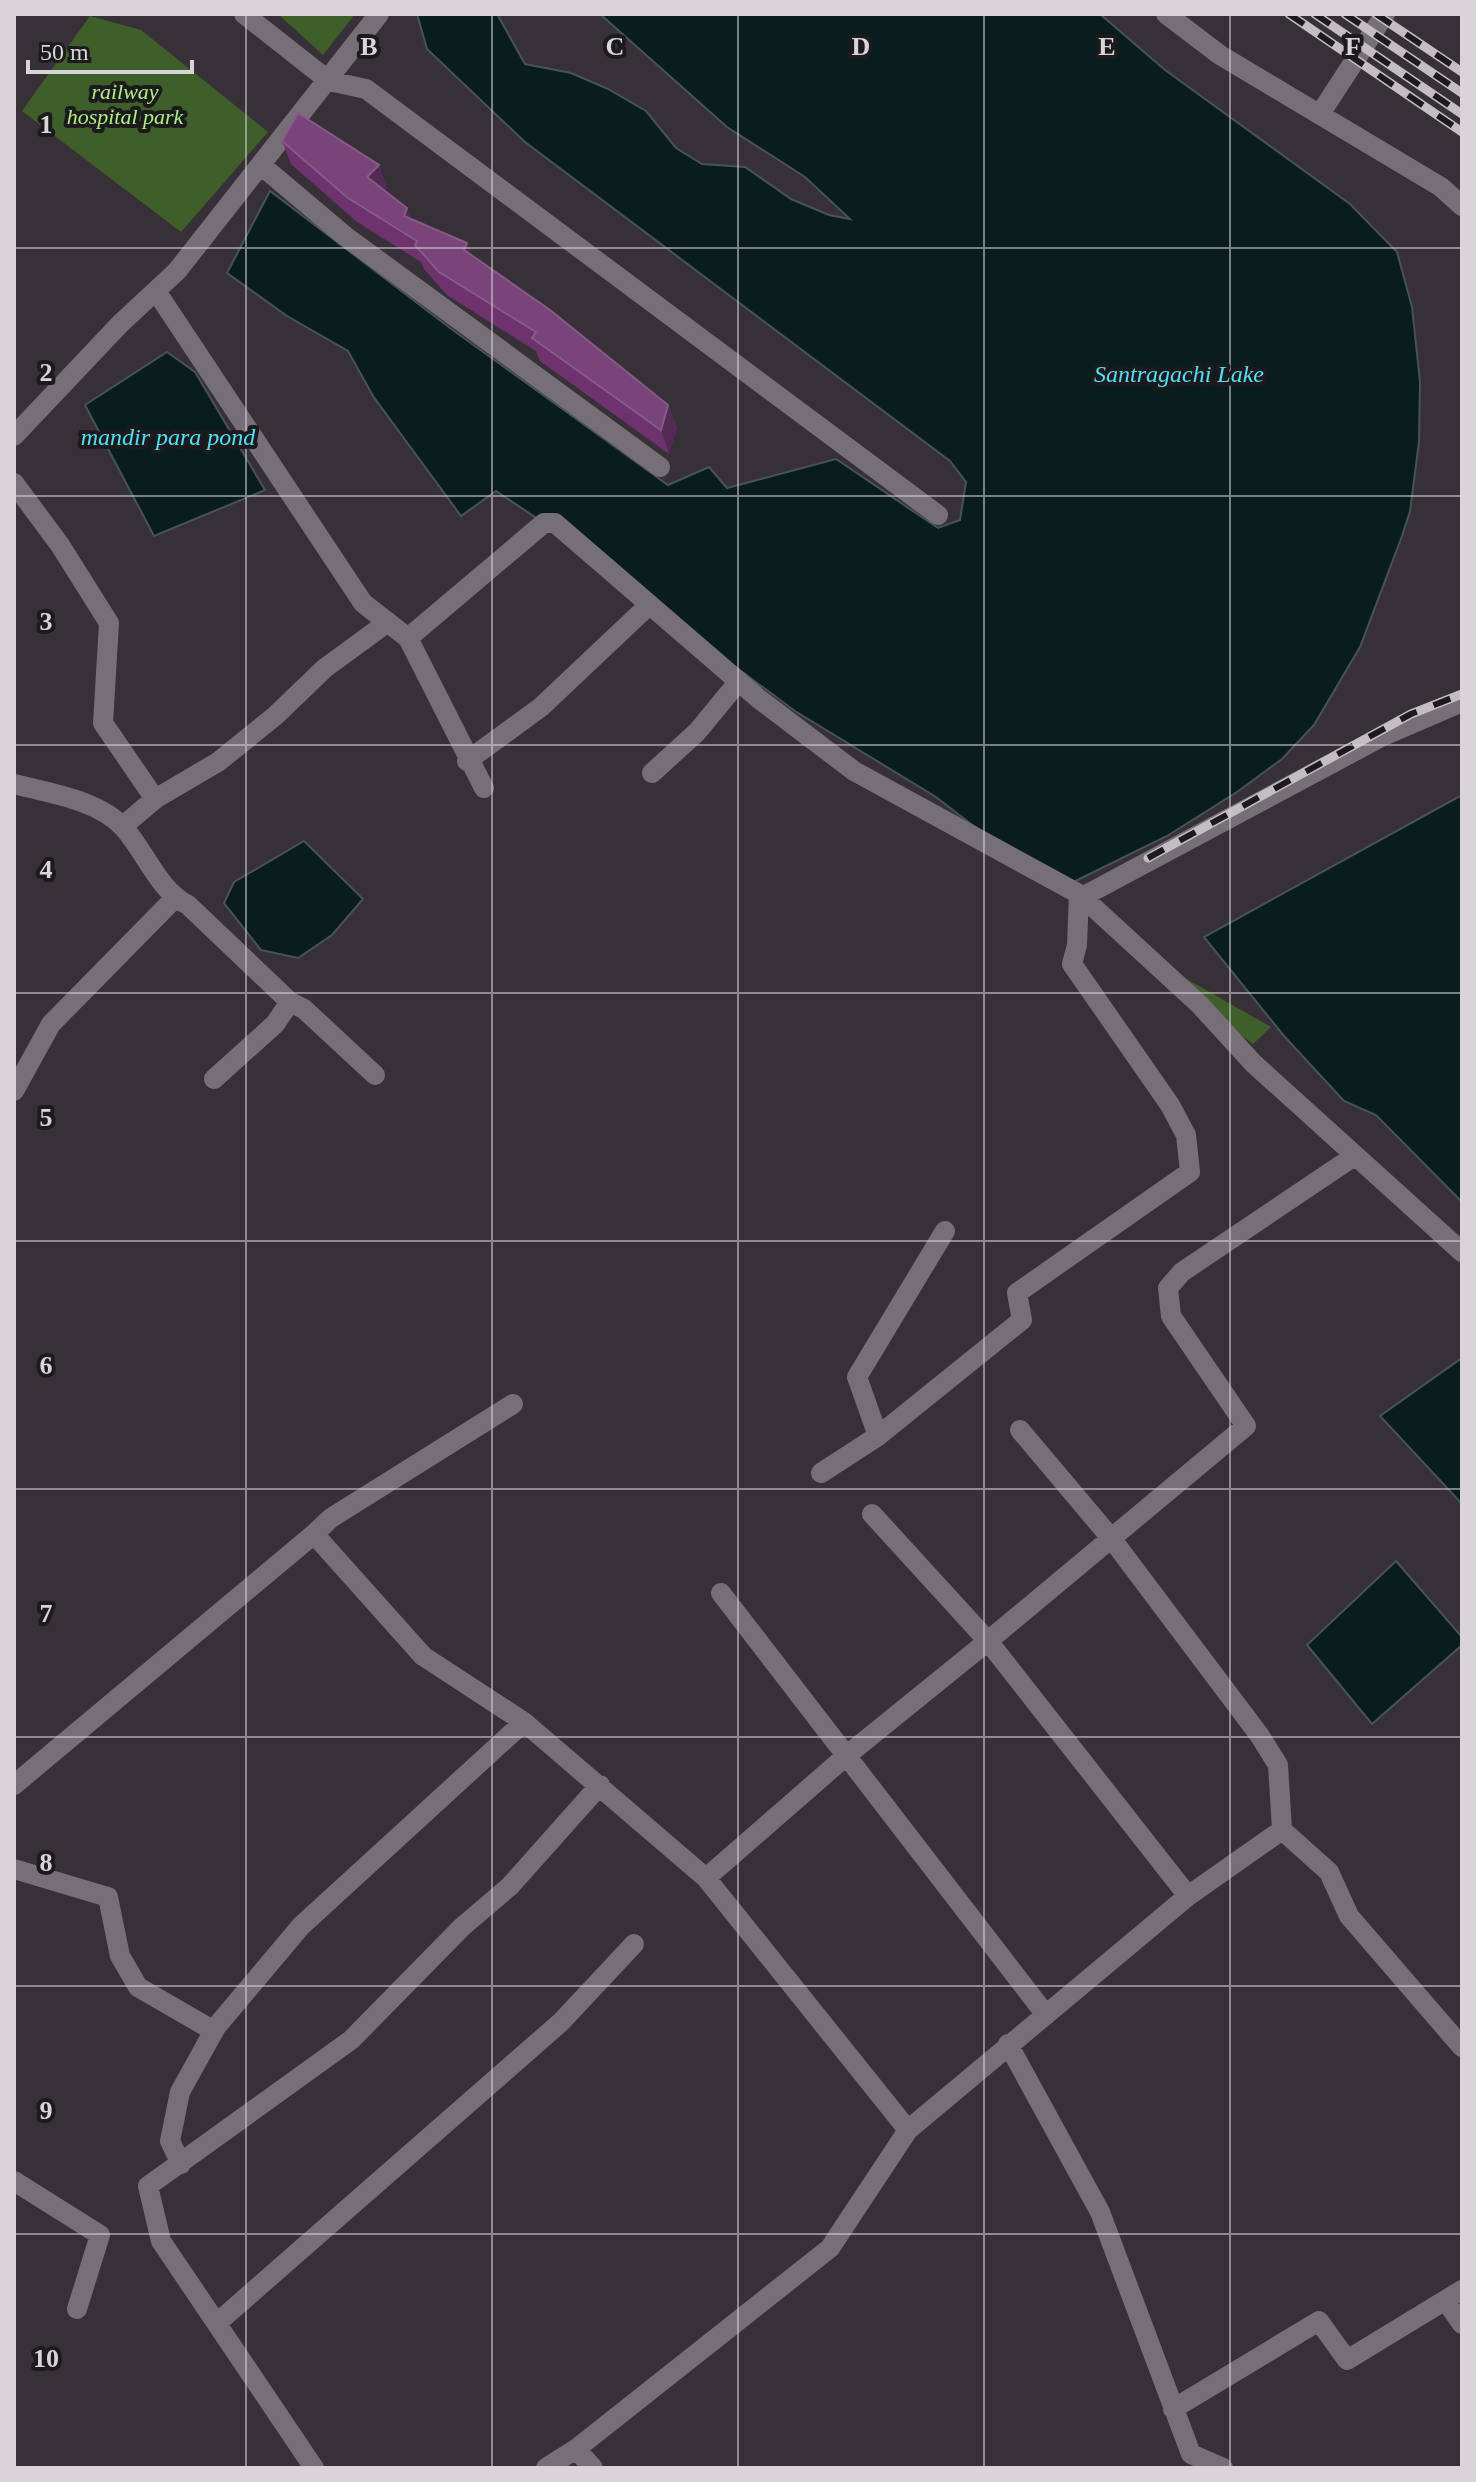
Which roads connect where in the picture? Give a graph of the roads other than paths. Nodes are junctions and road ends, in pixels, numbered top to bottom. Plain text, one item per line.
1 (244, 14) edge
2 (379, 14) edge
3 (1166, 14) edge
4 (1385, 14) edge
5 (329, 81) junction
6 (1320, 114) junction
7 (262, 166) junction
8 (1462, 206) edge
9 (156, 291) junction
10 (14, 436) edge
11 (660, 467) dead end
12 (14, 483) edge
13 (938, 515) dead end
14 (649, 605) junction
15 (388, 622) junction
16 (408, 638) junction
17 (739, 681) junction
18 (1462, 702) edge
19 (467, 761) junction
20 (652, 773) dead end
21 (14, 784) edge
22 (484, 788) dead end
23 (155, 799) junction
24 (123, 826) junction
25 (1081, 895) junction
26 (175, 898) junction
27 (290, 1002) junction
28 (375, 1075) dead end
29 (214, 1079) dead end
30 (14, 1091) edge
31 (1353, 1157) junction
32 (945, 1231) dead end
33 (1462, 1252) edge
34 (513, 1404) dead end
35 (1020, 1430) dead end
36 (878, 1436) junction
37 (821, 1473) dead end
38 (872, 1514) dead end
39 (314, 1534) junction
40 (1111, 1538) junction
41 (721, 1593) dead end
42 (988, 1641) junction
43 (524, 1722) junction
44 (846, 1756) junction
45 (14, 1785) edge
46 (600, 1785) junction
47 (1282, 1830) junction
48 (14, 1869) edge
49 (706, 1878) junction
50 (1188, 1896) junction
51 (634, 1944) dead end
52 (1046, 2015) junction
53 (214, 2031) junction
54 (1009, 2045) junction
55 (1462, 2047) edge
56 (908, 2130) junction
57 (181, 2164) junction
58 (14, 2181) edge
59 (1454, 2296) edge
60 (77, 2309) dead end
61 (217, 2323) junction
62 (1462, 2324) edge
63 (1173, 2409) junction
64 (576, 2449) junction
65 (314, 2468) edge
66 (546, 2468) edge
67 (593, 2468) edge
68 (1223, 2468) edge

1 - 5 street
2 - 5 street
3 - 6 street
4 - 6 street
5 - 7 street
5 - 13 street
6 - 8 street
7 - 9 street
7 - 11 street
9 - 10 street
9 - 15 street
12 - 23 street
14 - 16 street
14 - 17 street
14 - 19 street
15 - 16 street
15 - 23 street
16 - 19 street
17 - 20 street
17 - 25 street
18 - 25 street
19 - 22 street
21 - 24 street
23 - 24 street
24 - 26 street
25 - 31 street
25 - 36 street
26 - 27 street
26 - 30 street
27 - 28 street
27 - 29 street
31 - 33 street
31 - 40 street
32 - 36 street
34 - 39 street
35 - 40 street
36 - 37 street
38 - 42 street
39 - 43 street
39 - 45 street
40 - 42 street
40 - 47 street
41 - 44 street
42 - 44 street
42 - 50 street
43 - 46 street
43 - 53 street
44 - 49 street
44 - 52 street
46 - 49 street
46 - 57 street
47 - 50 street
47 - 55 street
48 - 53 street
49 - 56 street
50 - 52 street
51 - 61 street
52 - 54 street
53 - 57 street
54 - 56 street
54 - 63 street
56 - 64 street
57 - 61 street
58 - 60 street
59 - 62 street
59 - 63 street
61 - 65 street
63 - 68 street
64 - 66 street
64 - 67 street

